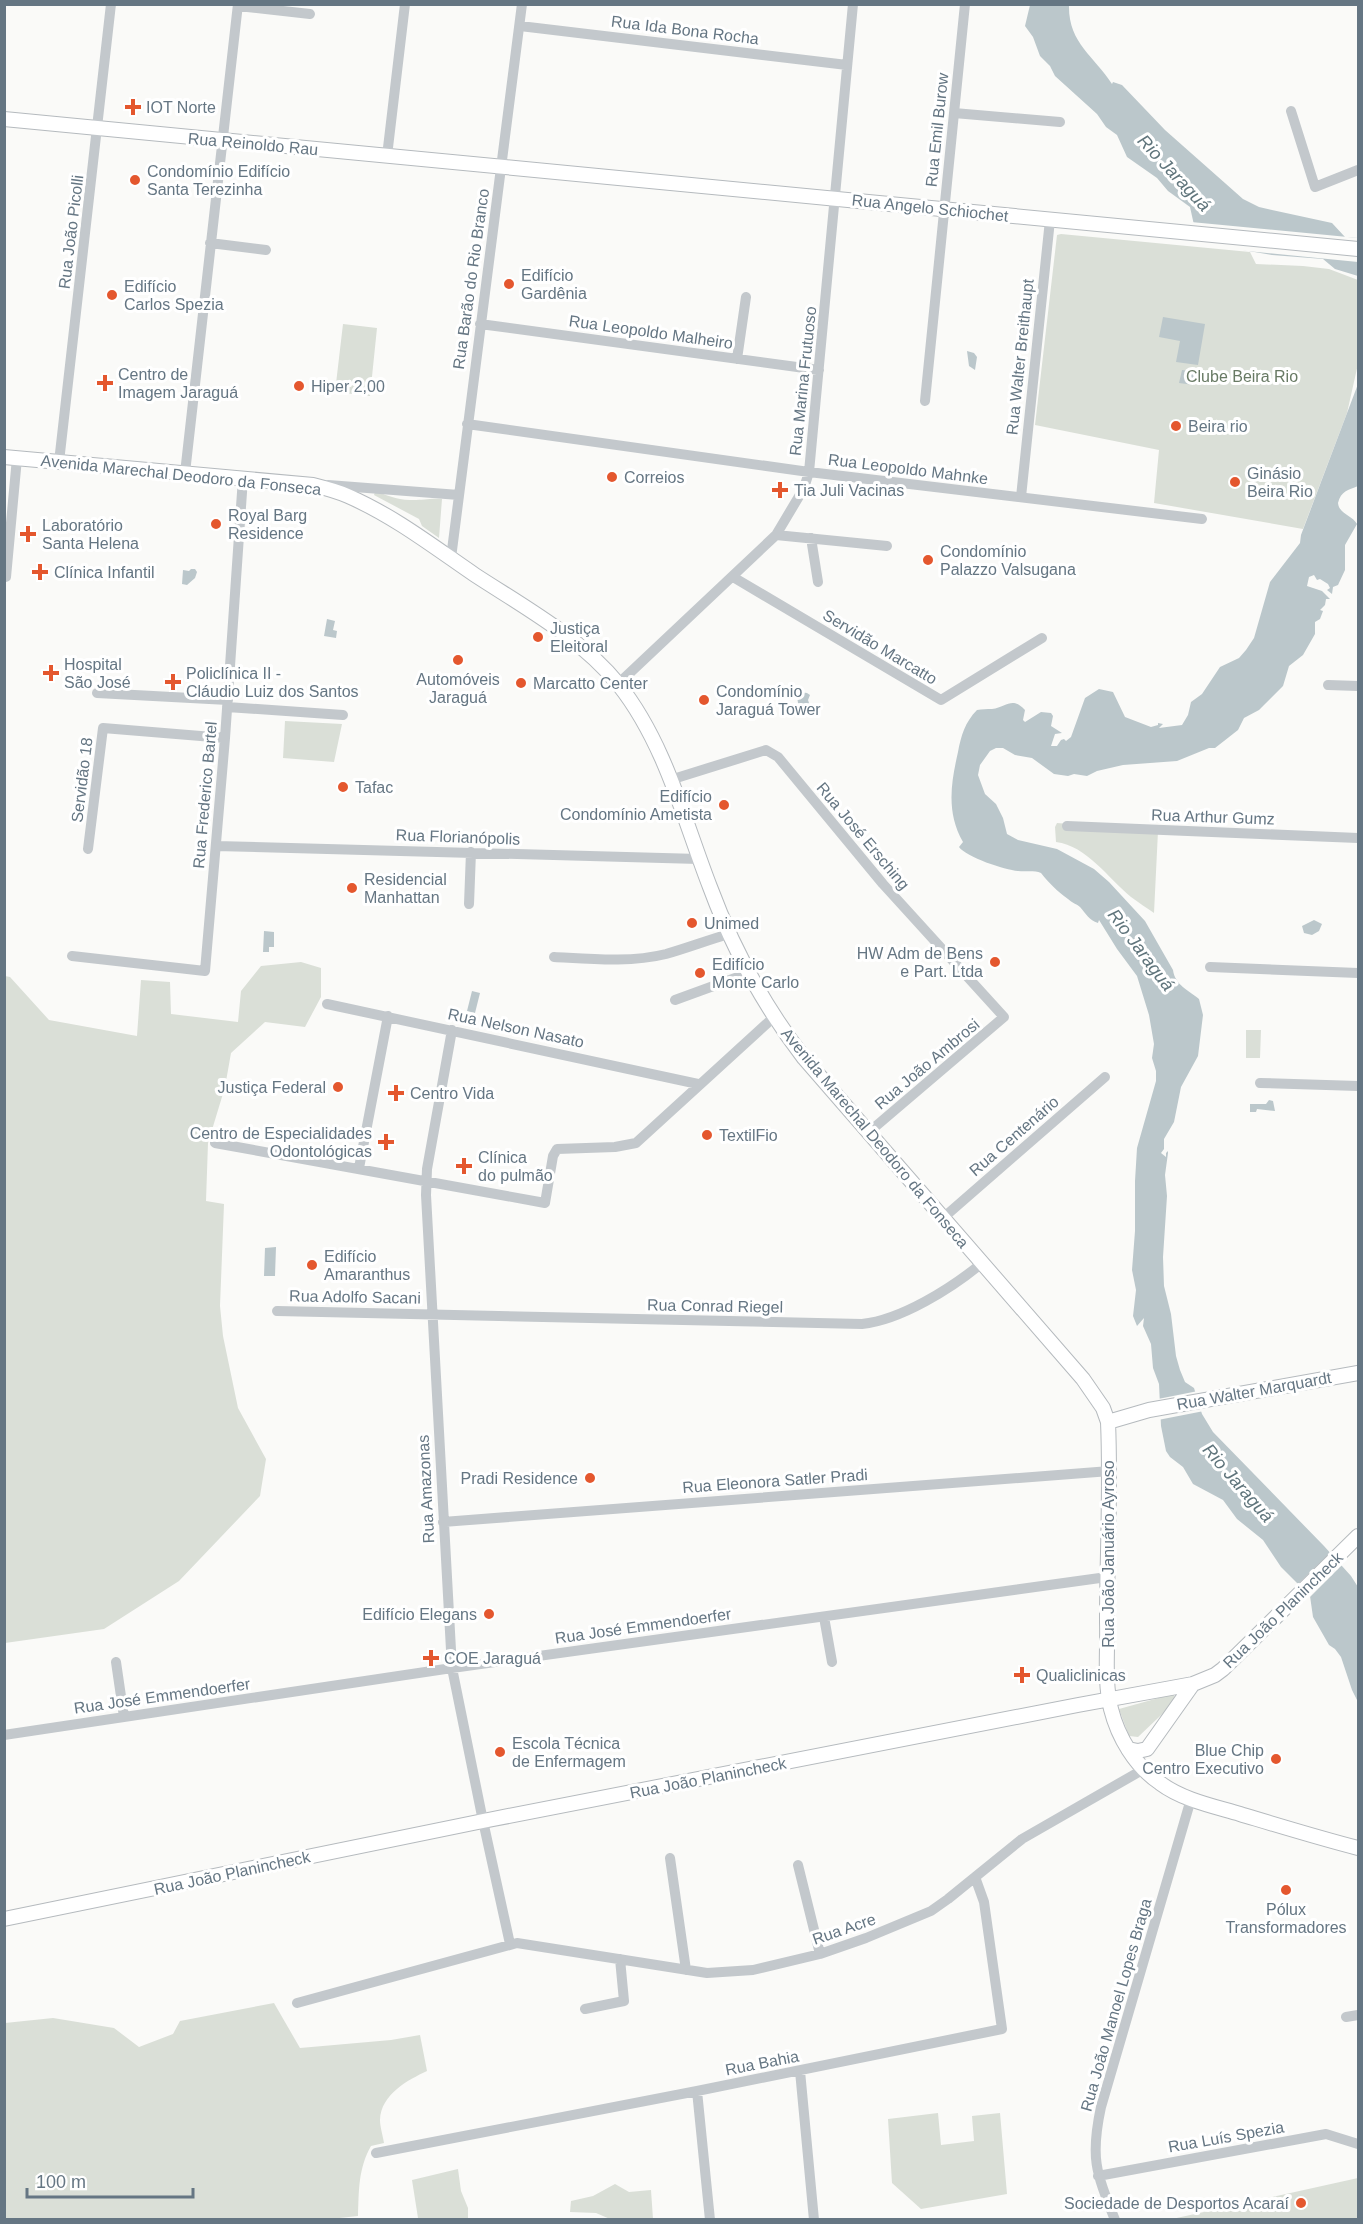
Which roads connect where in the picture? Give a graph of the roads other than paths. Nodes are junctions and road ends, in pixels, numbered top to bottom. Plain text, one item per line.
1 (111, 4) edge
2 (405, 4) edge
3 (522, 4) edge
4 (853, 4) edge
5 (965, 4) edge
6 (238, 5) edge
7 (310, 14) dead end
8 (520, 26) junction
9 (847, 65) junction
10 (1292, 111) dead end
11 (954, 113) junction
12 (4, 120) edge
13 (1060, 122) dead end
14 (98, 129) junction
15 (222, 141) junction
16 (387, 156) junction
17 (502, 167) junction
18 (1359, 170) edge
19 (835, 199) junction
20 (944, 210) junction
21 (1050, 220) junction
22 (210, 243) junction
23 (1359, 249) edge
24 (266, 250) dead end
25 (746, 297) dead end
26 (480, 324) junction
27 (737, 359) junction
28 (819, 370) junction
29 (925, 401) dead end
30 (467, 424) junction
31 (11, 458) edge
32 (59, 462) junction
33 (808, 472) junction
34 (185, 473) junction
35 (243, 478) junction
36 (313, 485) junction
37 (459, 495) junction
38 (1021, 497) junction
39 (1202, 519) dead end
40 (776, 535) junction
41 (811, 538) junction
42 (887, 546) dead end
43 (451, 558) junction
44 (6, 577) dead end
45 (733, 577) junction
46 (818, 582) dead end
47 (1042, 638) dead end
48 (618, 684) junction
49 (1328, 685) dead end
50 (1359, 686) edge
51 (97, 693) dead end
52 (227, 704) junction
53 (343, 716) dead end
54 (225, 738) junction
55 (670, 780) junction
56 (1067, 826) dead end
57 (1359, 838) edge
58 (216, 846) junction
59 (88, 849) dead end
60 (471, 852) junction
61 (699, 859) junction
62 (469, 904) dead end
63 (729, 934) junction
64 (72, 956) dead end
65 (554, 957) dead end
66 (1210, 967) dead end
67 (749, 973) junction
68 (1359, 973) edge
69 (675, 1000) dead end
70 (327, 1004) dead end
71 (388, 1016) junction
72 (774, 1017) junction
73 (1004, 1017) joint
74 (452, 1030) junction
75 (1105, 1077) dead end
76 (1260, 1083) dead end
77 (698, 1084) junction
78 (1359, 1086) edge
79 (869, 1132) junction
80 (215, 1143) dead end
81 (359, 1168) junction
82 (426, 1180) junction
83 (943, 1218) junction
84 (982, 1263) junction
85 (277, 1311) dead end
86 (432, 1314) junction
87 (1359, 1373) edge
88 (1108, 1422) junction
89 (1110, 1471) junction
90 (443, 1522) junction
91 (1359, 1536) edge
92 (1107, 1577) junction
93 (824, 1617) junction
94 (116, 1662) dead end
95 (832, 1662) dead end
96 (452, 1668) junction
97 (1193, 1684) junction
98 (1109, 1699) junction
99 (124, 1717) junction
100 (4, 1735) edge
101 (1128, 1749) junction
102 (1144, 1769) junction
103 (1191, 1799) junction
104 (483, 1821) junction
105 (1359, 1848) edge
106 (670, 1858) dead end
107 (798, 1865) dead end
108 (975, 1877) junction
109 (4, 1919) edge
110 (510, 1944) junction
111 (820, 1954) junction
112 (620, 1959) junction
113 (687, 1971) junction
114 (297, 2003) dead end
115 (585, 2009) dead end
116 (1359, 2015) edge
117 (1346, 2017) dead end
118 (800, 2071) junction
119 (697, 2091) junction
120 (1359, 2144) edge
121 (376, 2153) dead end
122 (1098, 2176) junction
123 (710, 2220) edge
124 (814, 2220) edge
125 (1114, 2220) edge

1 - 14 street, Rua João Picolli
2 - 16 street
3 - 8 street, Rua Barão do Rio Branco
4 - 9 street, Rua Marina Frutuoso
5 - 11 street, Rua Emil Burow
6 - 7 street
6 - 15 street
8 - 9 street, Rua Ida Bona Rocha
8 - 17 street, Rua Barão do Rio Branco
9 - 19 street, Rua Marina Frutuoso
10 - 18 street
11 - 13 street
11 - 20 street, Rua Emil Burow
12 - 14 main road, Rua Reinoldo Rau
14 - 15 main road, Rua Reinoldo Rau
14 - 32 street, Rua João Picolli
15 - 16 main road, Rua Reinoldo Rau
15 - 22 street
16 - 17 main road, Rua Reinoldo Rau
17 - 19 main road, Rua Angelo Schiochet
17 - 26 street, Rua Barão do Rio Branco
19 - 20 main road, Rua Angelo Schiochet
19 - 28 street, Rua Marina Frutuoso
20 - 21 main road, Rua Angelo Schiochet
20 - 29 street, Rua Emil Burow
21 - 23 main road, Rua Angelo Schiochet
21 - 38 street, Rua Walter Breithaupt
22 - 24 street
22 - 34 street
25 - 27 street
26 - 27 street, Rua Leopoldo Malheiro
26 - 30 street, Rua Barão do Rio Branco
27 - 28 street, Rua Leopoldo Malheiro
28 - 33 street, Rua Marina Frutuoso
30 - 33 street, Rua Leopoldo Mahnke
30 - 37 street, Rua Barão do Rio Branco
31 - 32 main road, Avenida Marechal Deodoro da Fonseca
31 - 44 street
32 - 34 main road, Avenida Marechal Deodoro da Fonseca
33 - 38 street, Rua Leopoldo Mahnke
33 - 40 street, Rua Marina Frutuoso
34 - 35 main road, Avenida Marechal Deodoro da Fonseca
35 - 36 main road, Avenida Marechal Deodoro da Fonseca
35 - 52 street, Rua Frederico Bartel
36 - 37 street
36 - 43 main road, Avenida Marechal Deodoro da Fonseca
37 - 43 street, Rua Barão do Rio Branco
38 - 39 street, Rua Leopoldo Mahnke
40 - 41 street
40 - 45 street, Rua Marina Frutuoso
41 - 42 street
41 - 46 street
43 - 48 main road, Avenida Marechal Deodoro da Fonseca
45 - 47 street, Servidão Marcatto
45 - 48 street, Rua Marina Frutuoso
48 - 55 main road, Avenida Marechal Deodoro da Fonseca
49 - 50 street
51 - 52 street
52 - 53 street
52 - 54 street, Rua Frederico Bartel
54 - 58 street, Rua Frederico Bartel
54 - 59 street, Servidão 18
55 - 61 main road, Avenida Marechal Deodoro da Fonseca
55 - 73 street, Rua José Ersching
56 - 57 street, Rua Arthur Gumz
58 - 60 street, Rua Florianópolis
58 - 64 street, Rua Frederico Bartel
60 - 61 street, Rua Florianópolis
60 - 62 street
61 - 63 main road, Avenida Marechal Deodoro da Fonseca
63 - 65 street
63 - 67 main road, Avenida Marechal Deodoro da Fonseca
66 - 68 street
67 - 69 street
67 - 72 main road, Avenida Marechal Deodoro da Fonseca
70 - 71 street, Rua Nelson Nasato
71 - 74 street, Rua Nelson Nasato
71 - 81 street
72 - 77 street
72 - 79 main road, Avenida Marechal Deodoro da Fonseca
73 - 79 street, Rua João Ambrosi
74 - 77 street, Rua Nelson Nasato
74 - 82 street, Rua Amazonas
75 - 83 street, Rua Centenário
76 - 78 street
77 - 82 street
79 - 83 main road, Avenida Marechal Deodoro da Fonseca
80 - 81 street
81 - 82 street
82 - 86 street, Rua Amazonas
83 - 84 main road, Avenida Marechal Deodoro da Fonseca
84 - 86 street, Rua Conrad Riegel
84 - 88 main road, Avenida Marechal Deodoro da Fonseca
85 - 86 street, Rua Adolfo Sacani
86 - 90 street, Rua Amazonas
87 - 88 main road, Rua Walter Marquardt
88 - 89 main road, Rua João Januário Ayroso
89 - 90 street, Rua Eleonora Satler Pradi
89 - 92 main road, Rua João Januário Ayroso
90 - 96 street, Rua Amazonas
91 - 97 main road, Rua João Planincheck
92 - 93 street, Rua José Emmendoerfer
92 - 98 main road, Rua João Januário Ayroso
93 - 95 street
93 - 96 street, Rua José Emmendoerfer
94 - 99 street
96 - 99 street, Rua José Emmendoerfer
96 - 104 street, Rua Amazonas
97 - 98 main road, Rua João Planincheck
97 - 101 main road
98 - 101 main road, Rua João Januário Ayroso
98 - 104 main road, Rua João Planincheck
99 - 100 street, Rua José Emmendoerfer
101 - 102 main road, Rua João Januário Ayroso
102 - 103 main road, Rua João Januário Ayroso
102 - 108 street, Rua Acre
103 - 105 main road, Rua João Januário Ayroso
103 - 122 street, Rua João Manoel Lopes Braga
104 - 109 main road, Rua João Planincheck
104 - 110 street, Rua Amazonas
106 - 113 street
107 - 111 street
108 - 111 street, Rua Acre
108 - 118 street, Rua Bahia
110 - 112 street, Rua Acre
110 - 114 street, Rua Acre
111 - 113 street, Rua Acre
112 - 113 street, Rua Acre
112 - 115 street
116 - 117 street
118 - 119 street, Rua Bahia
118 - 124 street
119 - 121 street, Rua Bahia
119 - 123 street
120 - 122 street, Rua Luís Spezia
122 - 125 street, Rua João Manoel Lopes Braga

